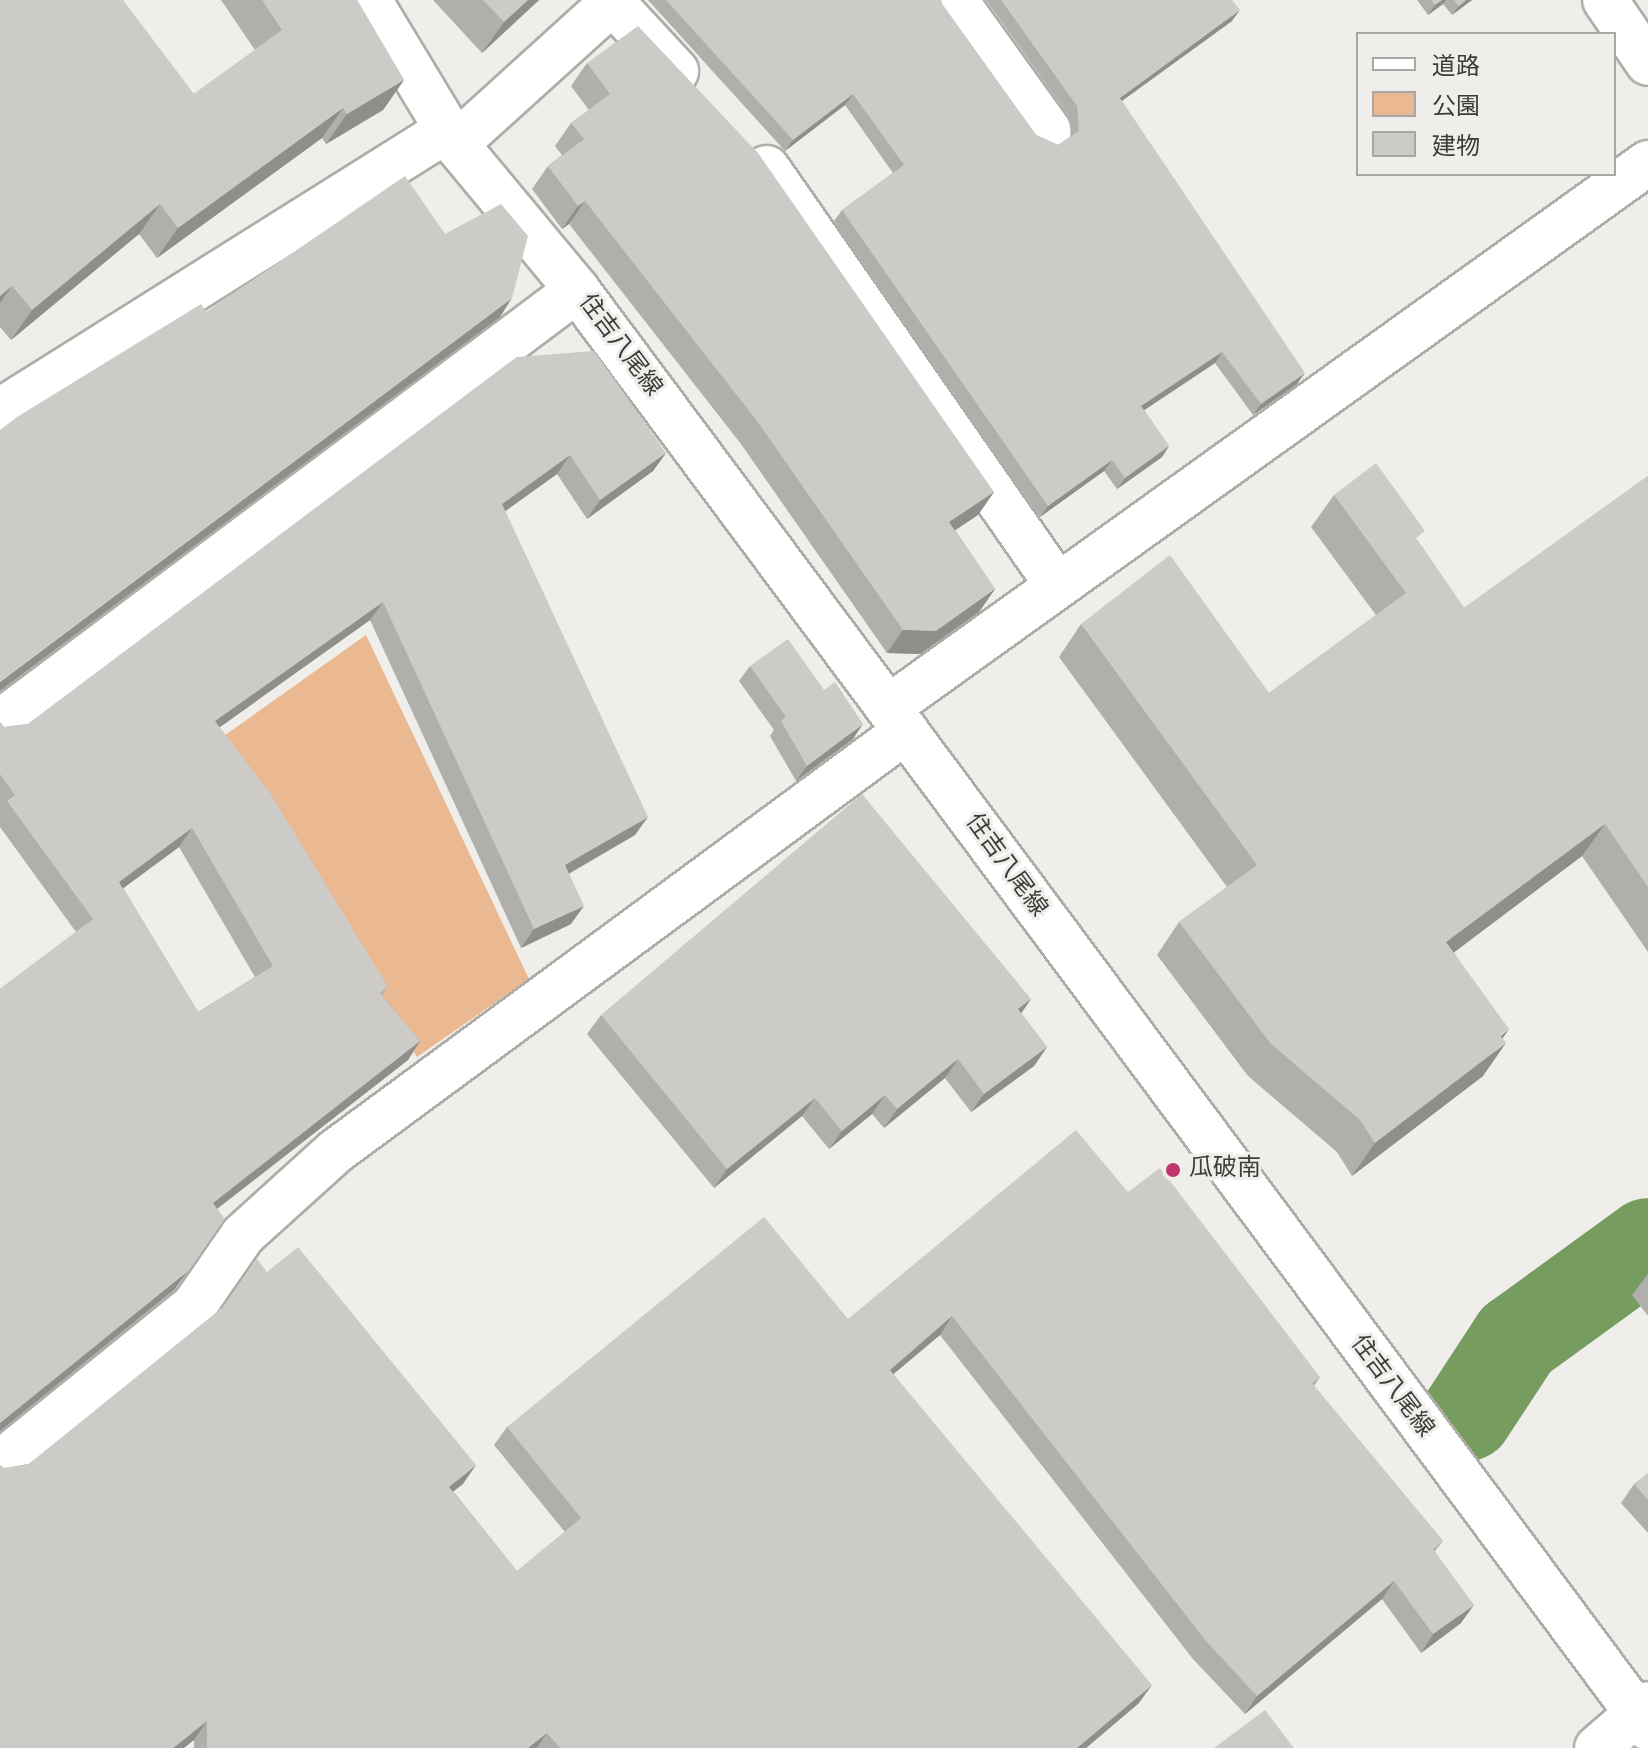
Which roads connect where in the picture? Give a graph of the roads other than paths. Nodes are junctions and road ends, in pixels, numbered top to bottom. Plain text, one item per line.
1 (369, 0) edge
2 (955, 0) edge
3 (1605, 0) edge
4 (614, 2) edge
5 (1648, 63) edge
6 (708, 104) edge
7 (1049, 131) dead end
8 (452, 137) junction
9 (740, 137) edge
10 (1648, 163) edge
11 (577, 290) junction
12 (0, 411) edge
13 (1058, 586) junction
14 (898, 719) junction
15 (0, 722) edge
16 (0, 1463) edge
17 (1644, 1715) edge
18 (1597, 1748) edge

1 - 8 street, 住吉八尾線
2 - 7 street
3 - 5 street
4 - 6 street
4 - 8 street
8 - 11 street, 住吉八尾線
8 - 12 street
9 - 13 street
10 - 13 street
11 - 14 street, 住吉八尾線
11 - 15 street
13 - 14 street
14 - 16 street
14 - 17 street, 住吉八尾線
17 - 18 street

